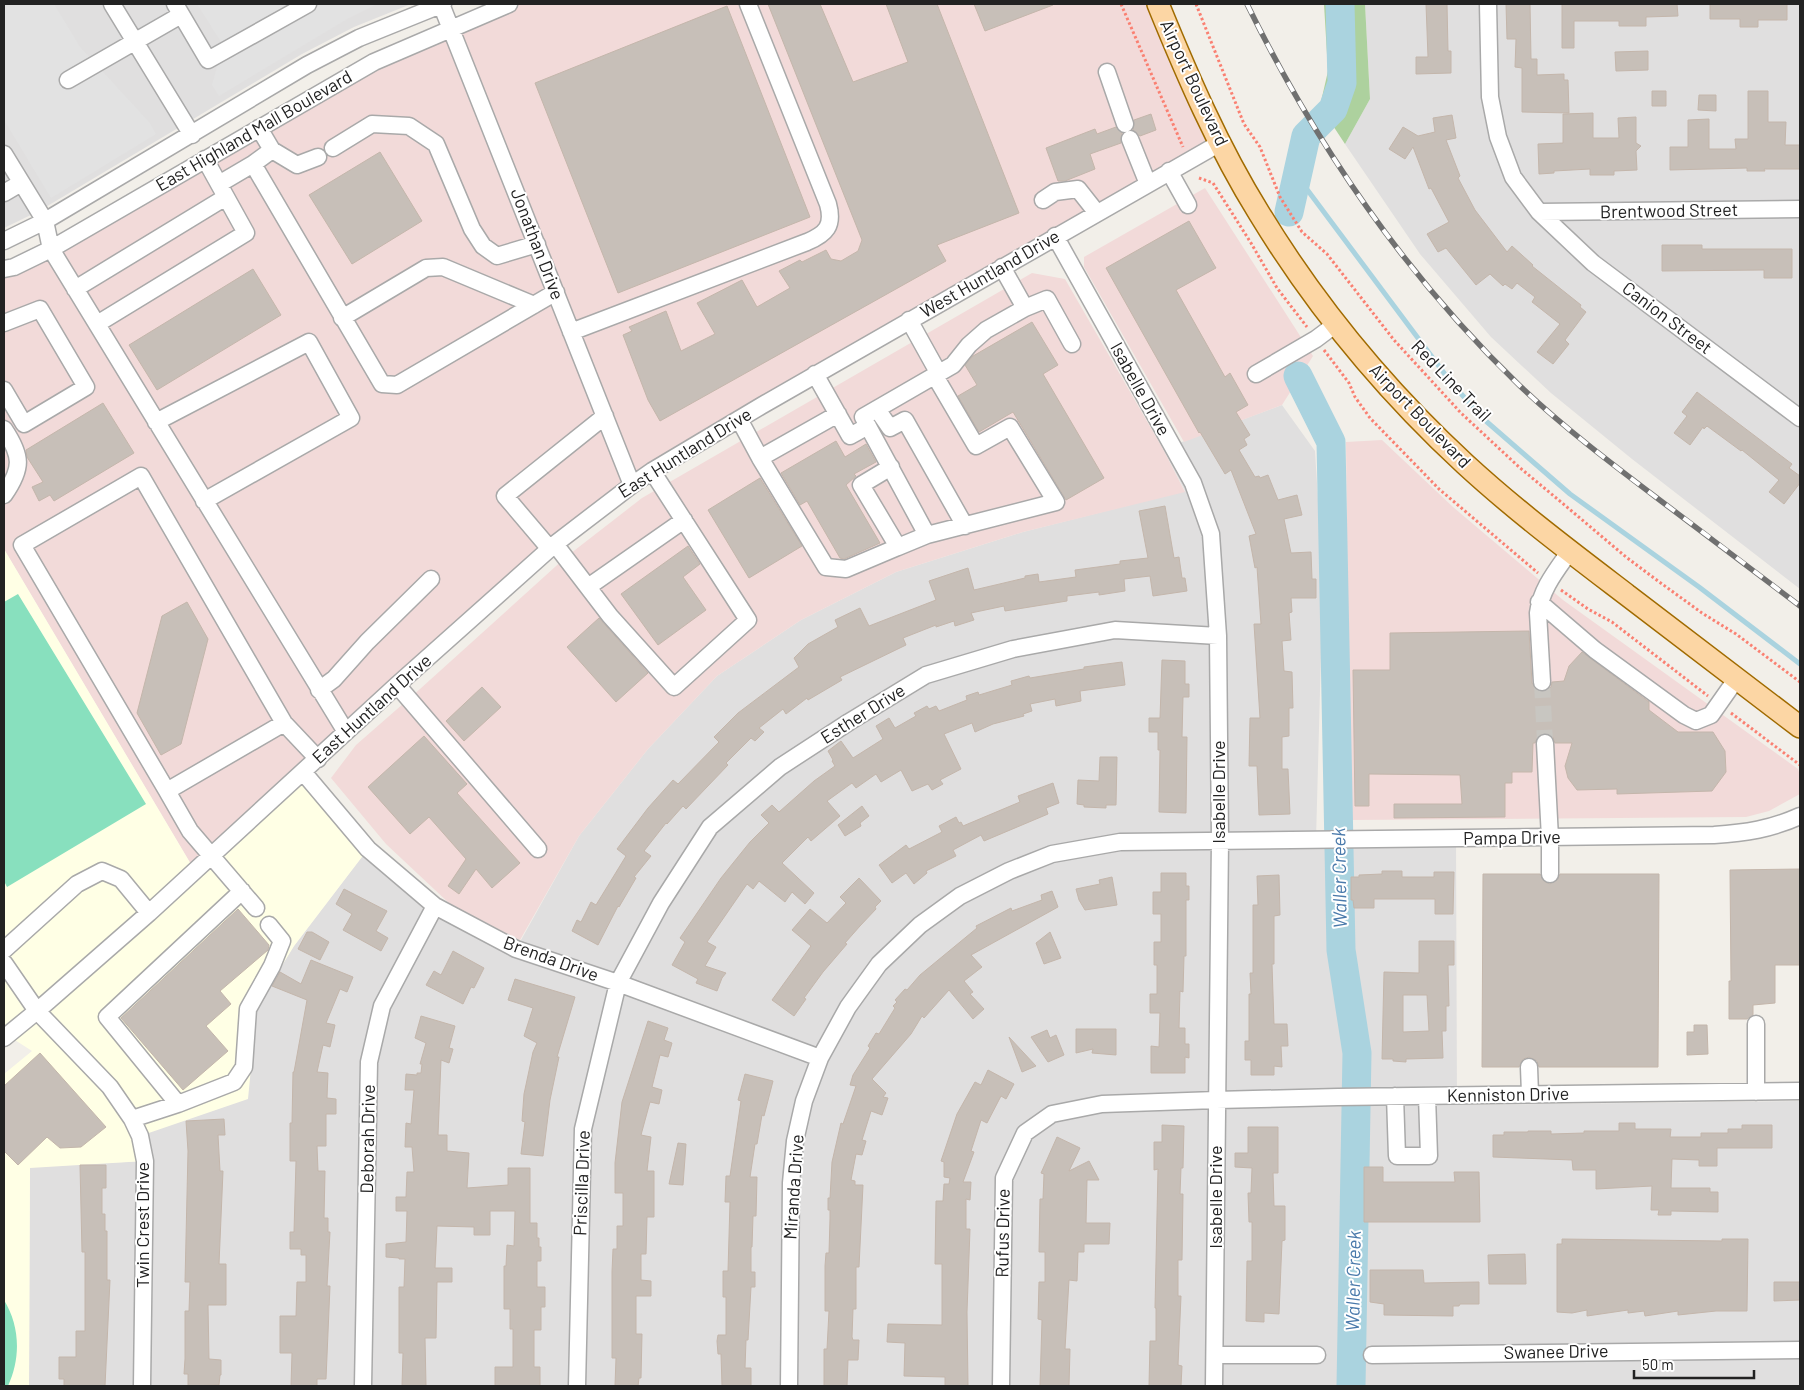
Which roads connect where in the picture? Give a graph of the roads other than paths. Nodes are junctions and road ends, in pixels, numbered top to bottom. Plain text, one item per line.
1 (112, 4) edge
2 (308, 4) edge
3 (442, 4) edge
4 (509, 4) edge
5 (748, 4) edge
6 (1158, 4) edge
7 (1488, 4) edge
8 (178, 9) edge
9 (452, 28) junction
10 (135, 42) junction
11 (1107, 72) dead end
12 (68, 80) dead end
13 (259, 128) junction
14 (192, 135) junction
15 (1220, 143) junction
16 (333, 148) dead end
17 (272, 150) junction
18 (4, 154) edge
19 (318, 157) dead end
20 (205, 159) junction
21 (253, 164) junction
22 (1169, 171) junction
23 (21, 183) junction
24 (1148, 184) junction
25 (222, 191) junction
26 (4, 193) edge
27 (1042, 200) dead end
28 (1188, 205) dead end
29 (1800, 209) edge
30 (1539, 212) junction
31 (1097, 213) junction
32 (45, 221) junction
33 (1055, 236) junction
34 (4, 241) edge
35 (537, 244) junction
36 (51, 249) junction
37 (1002, 267) junction
38 (4, 269) edge
39 (75, 289) junction
40 (556, 292) junction
41 (534, 305) junction
42 (1024, 308) junction
43 (342, 318) junction
44 (909, 320) junction
45 (4, 323) edge
46 (96, 324) junction
47 (1336, 324) junction
48 (571, 332) junction
49 (1072, 344) dead end
50 (816, 374) junction
51 (1256, 374) dead end
52 (937, 375) junction
53 (4, 390) edge
54 (761, 406) joint
55 (877, 409) junction
56 (838, 414) junction
57 (605, 416) junction
58 (1800, 418) edge
59 (739, 419) junction
60 (156, 422) junction
61 (868, 426) junction
62 (4, 430) edge
63 (757, 453) junction
64 (891, 467) junction
65 (652, 471) junction
66 (632, 485) junction
67 (4, 494) edge
68 (204, 501) junction
69 (684, 520) junction
70 (965, 526) junction
71 (927, 535) junction
72 (552, 547) junction
73 (898, 547) junction
74 (1570, 551) junction
75 (431, 579) dead end
76 (588, 587) junction
77 (1540, 602) junction
78 (1218, 636) junction
79 (1737, 678) junction
80 (1542, 682) tunnel mouth
81 (397, 685) junction
82 (319, 690) junction
83 (284, 723) junction
84 (1800, 727) edge
85 (346, 732) junction
86 (1545, 743) tunnel mouth
87 (318, 759) junction
88 (303, 772) junction
89 (167, 791) junction
90 (1800, 816) edge
91 (1550, 838) junction
92 (1220, 840) junction
93 (538, 849) dead end
94 (212, 856) junction
95 (1550, 874) dead end
96 (242, 891) junction
97 (435, 906) junction
98 (256, 908) dead end
99 (149, 913) junction
100 (270, 925) dead end
101 (4, 950) edge
102 (4, 963) edge
103 (618, 983) junction
104 (37, 1011) junction
105 (1756, 1024) dead end
106 (4, 1038) edge
107 (820, 1058) junction
108 (1529, 1067) dead end
109 (1756, 1092) junction
110 (1800, 1092) edge
111 (1530, 1094) junction
112 (1395, 1096) junction
113 (1427, 1096) junction
114 (1216, 1100) junction
115 (178, 1104) junction
116 (132, 1119) junction
117 (1800, 1350) edge
118 (1215, 1355) junction
119 (1317, 1355) dead end
120 (1372, 1355) dead end
121 (142, 1386) edge
122 (363, 1386) edge
123 (577, 1386) edge
124 (789, 1386) edge
125 (1001, 1386) edge
126 (1214, 1386) edge

1 - 10 street
2 - 8 street
3 - 9 street, Jonathan Drive
3 - 14 street, East Highland Mall Boulevard
4 - 9 street, East Highland Mall Boulevard
5 - 48 street
6 - 15 main road, Airport Boulevard
7 - 30 street, Canion Street
8 - 10 street
9 - 13 street, East Highland Mall Boulevard
9 - 35 street, Jonathan Drive
10 - 12 street
10 - 14 street
11 - 24 street
13 - 17 street
13 - 20 street, East Highland Mall Boulevard
14 - 32 street, East Highland Mall Boulevard
15 - 22 street, West Huntland Drive
15 - 47 main road, Airport Boulevard
16 - 35 street
17 - 19 street
17 - 21 street
18 - 23 street
20 - 25 street
20 - 36 street, East Highland Mall Boulevard
21 - 25 street
21 - 43 street
22 - 24 street, West Huntland Drive
22 - 28 street
23 - 26 street
23 - 32 street
24 - 31 street, West Huntland Drive
25 - 39 street
25 - 46 street
27 - 31 street
29 - 30 street, Brentwood Street
30 - 58 street, Canion Street
31 - 33 street, West Huntland Drive
32 - 34 street, East Highland Mall Boulevard
32 - 36 street
33 - 37 street, West Huntland Drive
33 - 78 street, Isabelle Drive
35 - 40 street, Jonathan Drive
36 - 38 street, East Highland Mall Boulevard
36 - 39 street
37 - 42 street
37 - 44 street, West Huntland Drive
39 - 46 street
40 - 41 street
40 - 48 street, Jonathan Drive
41 - 43 street
41 - 43 street
42 - 49 street
42 - 52 street
44 - 50 street, West Huntland Drive
44 - 52 street
45 - 53 street
46 - 60 street
47 - 51 street
47 - 74 main road, Airport Boulevard
48 - 57 street, Jonathan Drive
50 - 54 street, West Huntland Drive
50 - 56 street
52 - 55 street
52 - 70 street
54 - 59 street, East Huntland Drive
55 - 61 street
55 - 70 street
56 - 61 street
56 - 63 street
57 - 66 street, Jonathan Drive
57 - 72 street
59 - 63 street
59 - 65 street, East Huntland Drive
60 - 68 street
60 - 68 street
61 - 64 street
62 - 67 street
63 - 73 street
64 - 71 street
64 - 73 street
65 - 66 street, East Huntland Drive
65 - 69 street
66 - 72 street, East Huntland Drive
68 - 82 street
69 - 76 street
69 - 76 street
70 - 71 street
71 - 73 street
72 - 76 street
72 - 81 street, East Huntland Drive
74 - 77 street
74 - 79 main road, Airport Boulevard
75 - 82 street
77 - 79 street
77 - 80 street
78 - 92 street, Isabelle Drive
78 - 103 street, Esther Drive
79 - 84 main road, Airport Boulevard
81 - 85 street, East Huntland Drive
81 - 93 street
82 - 85 street
83 - 87 street
83 - 89 street
83 - 89 street
85 - 87 street, East Huntland Drive
86 - 91 street
87 - 88 street, East Huntland Drive
88 - 94 street, East Huntland Drive
88 - 97 street, Brenda Drive
89 - 94 street
90 - 91 street, Pampa Drive
91 - 92 street, Pampa Drive
91 - 95 street
92 - 107 street, Miranda Drive
92 - 114 street, Isabelle Drive
94 - 96 street
94 - 99 street, East Huntland Drive
96 - 98 street
96 - 115 street
97 - 103 street, Brenda Drive
97 - 122 street, Deborah Drive
99 - 101 street
99 - 104 street, East Huntland Drive
100 - 115 street
102 - 104 street, Twin Crest Drive
103 - 107 street, Brenda Drive
103 - 123 street, Priscilla Drive
104 - 106 street, East Huntland Drive
104 - 116 street, Twin Crest Drive
105 - 109 street
107 - 124 street, Miranda Drive
108 - 111 street
109 - 110 street, Kenniston Drive
109 - 111 street, Kenniston Drive
111 - 113 street, Kenniston Drive
112 - 113 street, Kenniston Drive
112 - 113 street
112 - 114 street, Kenniston Drive
114 - 118 street, Isabelle Drive
114 - 125 street, Rufus Drive
115 - 116 street
116 - 121 street, Twin Crest Drive
117 - 120 street, Swanee Drive
118 - 119 street
118 - 126 street, Isabelle Drive

